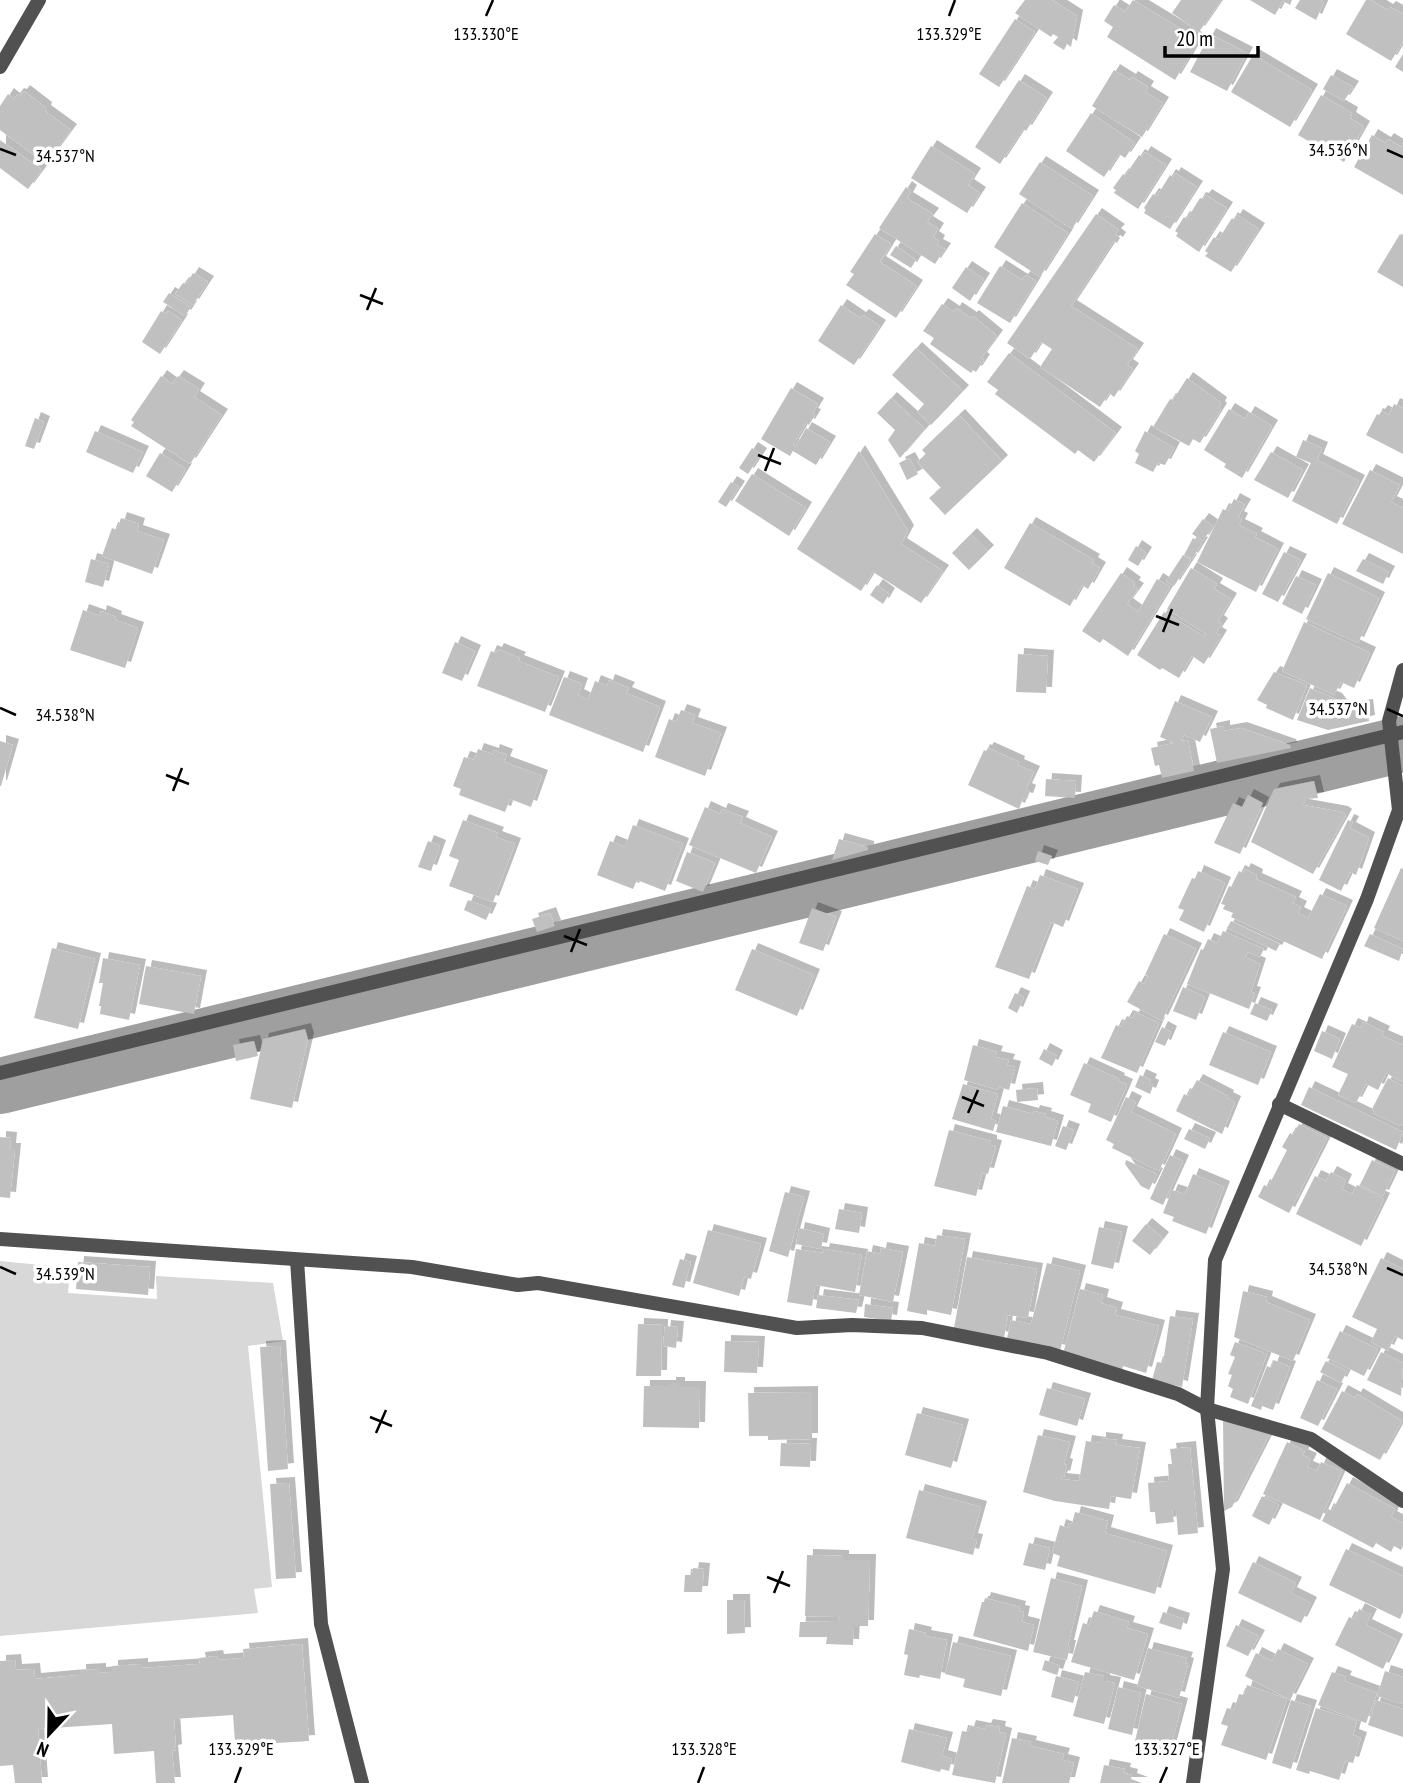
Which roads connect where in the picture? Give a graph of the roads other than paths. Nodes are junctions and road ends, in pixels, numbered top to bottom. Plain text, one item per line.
1 (39, 0) edge
2 (0, 67) edge
3 (1403, 670) edge
4 (1398, 734) edge
5 (1401, 811) edge
6 (0, 1073) edge
7 (1279, 1104) junction
8 (1403, 1164) edge
9 (0, 1239) edge
10 (297, 1260) junction
11 (1207, 1409) junction
12 (1403, 1501) edge
13 (362, 1783) edge
14 (1193, 1783) edge

1 - 2 street
3 - 4 street
4 - 5 street
4 - 6 street
5 - 7 street
7 - 8 street
7 - 11 street
9 - 10 street
10 - 11 street
10 - 13 street
11 - 12 street
11 - 14 street

